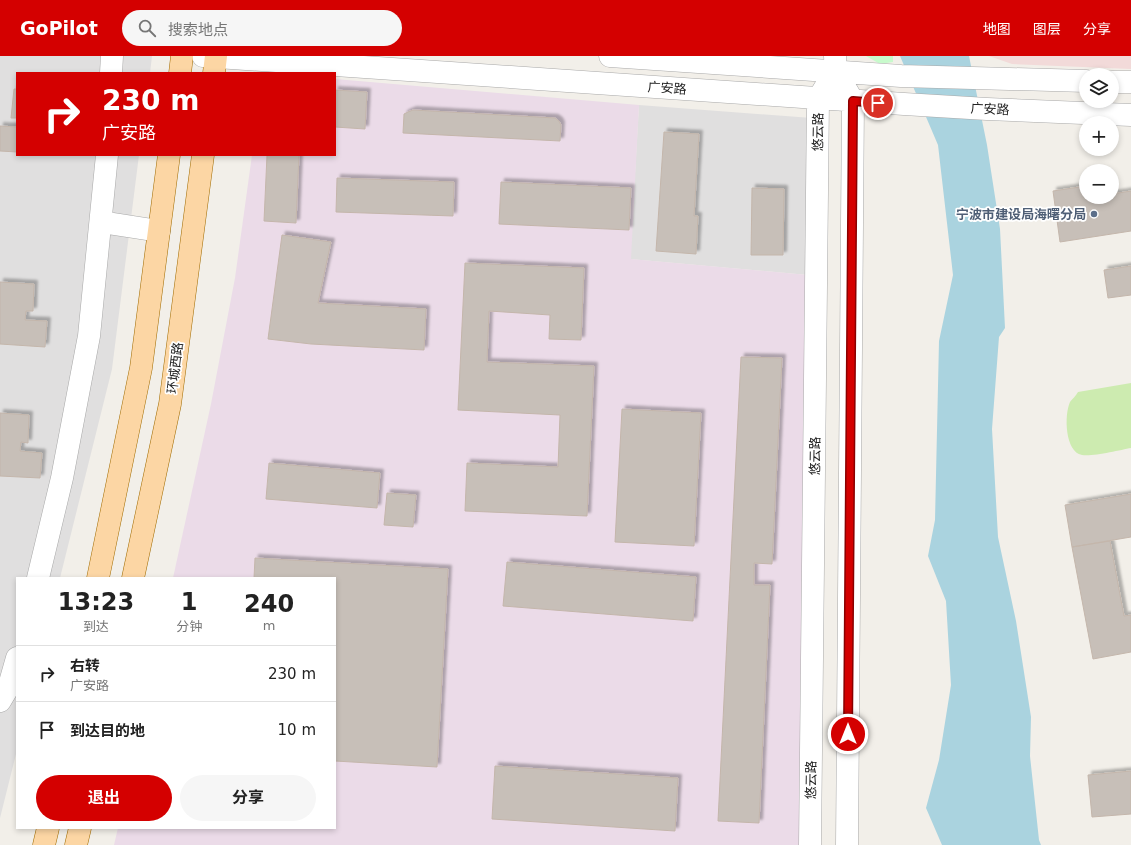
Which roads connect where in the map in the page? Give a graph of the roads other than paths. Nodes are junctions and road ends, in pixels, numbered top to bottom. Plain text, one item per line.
1 (112, 56) edge
2 (182, 56) edge
3 (610, 56) edge
4 (212, 60) edge
5 (835, 64) edge
6 (111, 72) edge
7 (180, 72) edge
8 (1079, 81) edge
9 (1119, 82) edge
10 (1131, 82) edge
11 (818, 99) junction
12 (853, 101) junction
13 (1131, 115) edge
14 (107, 156) edge
15 (169, 156) edge
16 (203, 156) edge
17 (101, 222) junction
18 (159, 231) junction
19 (38, 577) edge
20 (98, 577) edge
21 (133, 577) edge
22 (16, 662) edge
23 (0, 701) edge
24 (48, 829) edge
25 (80, 829) edge
26 (44, 845) edge
27 (76, 845) edge
28 (810, 845) edge
29 (847, 845) edge

1 - 6 street
2 - 7 main road
3 - 5 street
4 - 11 street, 广安路
5 - 8 street
5 - 11 street, 悠云路
5 - 12 street
9 - 10 street
11 - 12 street, 广安路
11 - 28 street, 悠云路
12 - 13 street, 广安路
12 - 29 street
14 - 17 street
15 - 18 main road
16 - 21 main road, 环城西路
17 - 18 street
17 - 19 street
18 - 20 main road
22 - 23 street
24 - 26 main road
25 - 27 main road

